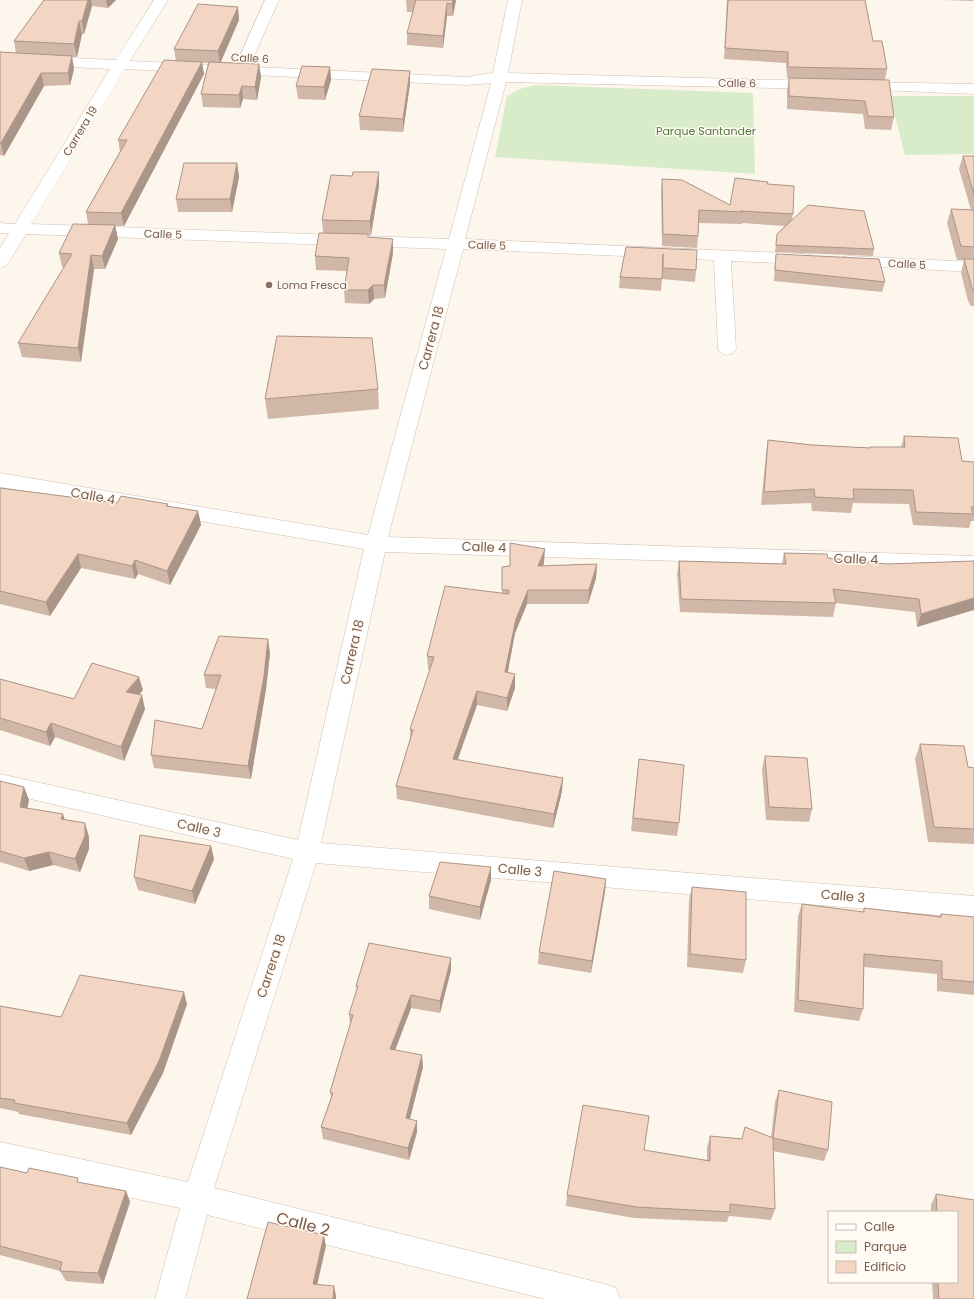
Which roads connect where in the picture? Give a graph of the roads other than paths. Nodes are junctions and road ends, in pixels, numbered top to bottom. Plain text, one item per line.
1 (161, 0) edge
2 (272, 0) edge
3 (515, 0) edge
4 (48, 47) edge
5 (124, 58) junction
6 (246, 58) junction
7 (0, 59) edge
8 (500, 77) junction
9 (832, 86) edge
10 (848, 86) edge
11 (974, 89) edge
12 (0, 228) edge
13 (20, 229) junction
14 (456, 244) junction
15 (722, 255) junction
16 (0, 262) edge
17 (974, 266) edge
18 (727, 349) dead end
19 (0, 480) edge
20 (376, 544) junction
21 (974, 563) edge
22 (0, 783) edge
23 (307, 852) junction
24 (974, 907) edge
25 (0, 1156) edge
26 (197, 1198) junction
27 (170, 1299) edge
28 (605, 1299) edge

1 - 5 street, Carrera 19
2 - 6 street
3 - 8 street, Carrera 18
4 - 5 street, Calle 6
5 - 6 street, Calle 6
5 - 7 street, Calle 6
5 - 8 street, Calle 6
5 - 13 street, Carrera 19
6 - 8 street, Calle 6
8 - 9 street, Calle 6
8 - 14 street, Carrera 18
10 - 11 street
12 - 13 street, Calle 5
13 - 14 street, Calle 5
13 - 16 street, Carrera 19
14 - 15 street, Calle 5
14 - 20 street, Carrera 18
15 - 17 street, Calle 5
15 - 18 street
19 - 20 street, Calle 4
20 - 21 street, Calle 4
20 - 23 street, Carrera 18
22 - 23 street, Calle 3
23 - 24 street, Calle 3
23 - 26 street, Carrera 18
25 - 26 street, Calle 2
26 - 27 street, Carrera 18
26 - 28 street, Calle 2

